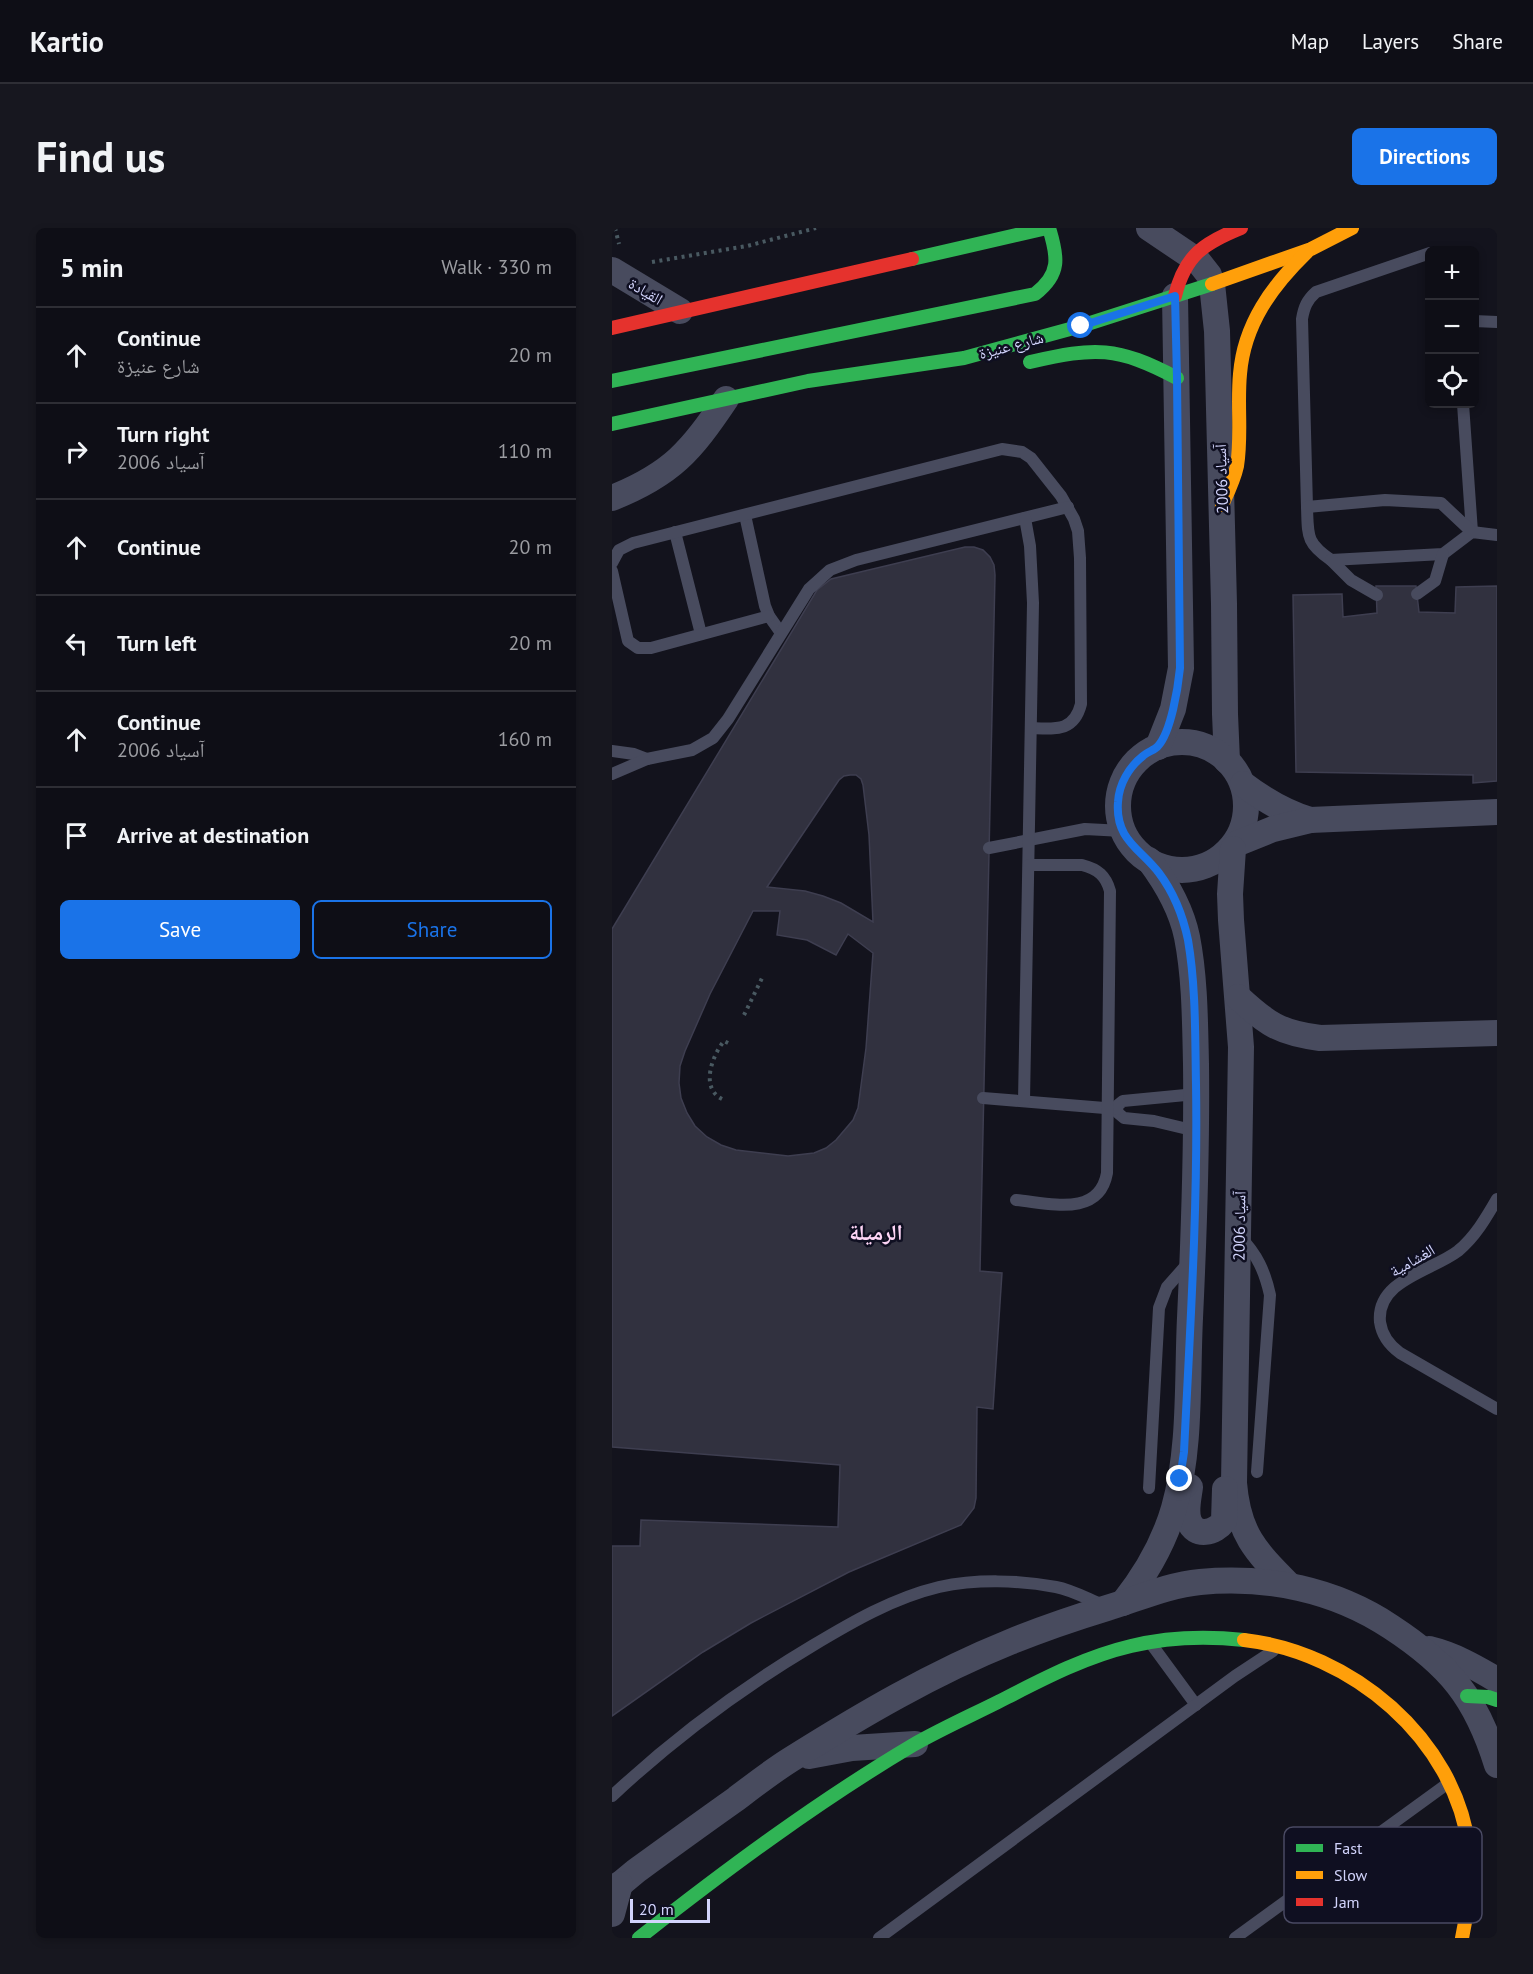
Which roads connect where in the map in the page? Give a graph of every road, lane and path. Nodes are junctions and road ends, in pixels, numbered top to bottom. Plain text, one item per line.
1 (615, 228) edge
2 (816, 228) edge
3 (1048, 228) edge
4 (1149, 228) edge
5 (1241, 228) edge
6 (1352, 228) edge
7 (1311, 249) junction
8 (1425, 255) edge
9 (1190, 257) junction
10 (647, 263) dead end
11 (615, 265) edge
12 (1212, 284) junction
13 (1175, 296) junction
14 (680, 311) junction
15 (1479, 321) edge
16 (1497, 322) edge
17 (612, 328) edge
18 (964, 358) junction
19 (1018, 364) dead end
20 (987, 365) dead end
21 (1177, 378) junction
22 (612, 381) edge
23 (726, 399) junction
24 (1463, 408) edge
25 (612, 424) edge
26 (612, 498) edge
27 (1222, 505) junction
28 (1068, 507) junction
29 (1307, 507) junction
30 (745, 515) junction
31 (1025, 518) junction
32 (675, 532) junction
33 (1472, 532) junction
34 (1497, 535) edge
35 (1443, 554) junction
36 (1331, 560) junction
37 (612, 563) edge
38 (612, 571) edge
39 (1417, 594) dead end
40 (1377, 595) dead end
41 (769, 616) junction
42 (781, 633) junction
43 (701, 634) junction
44 (1031, 728) junction
45 (1158, 747) junction
46 (612, 751) edge
47 (647, 759) junction
48 (1227, 761) junction
49 (612, 774) edge
50 (1243, 784) junction
51 (1497, 812) edge
52 (1310, 820) junction
53 (1123, 831) junction
54 (1029, 841) junction
55 (1234, 847) junction
56 (989, 848) dead end
57 (1149, 860) junction
58 (1029, 866) junction
59 (763, 976) dead end
60 (1238, 997) junction
61 (744, 1015) dead end
62 (1497, 1033) edge
63 (730, 1044) dead end
64 (1196, 1094) junction
65 (983, 1098) dead end
66 (722, 1099) dead end
67 (1024, 1101) junction
68 (1112, 1108) junction
69 (1196, 1131) junction
70 (1497, 1199) edge
71 (1016, 1200) dead end
72 (1239, 1236) junction
73 (1193, 1258) junction
74 (1497, 1409) edge
75 (1184, 1452) junction
76 (1233, 1456) junction
77 (1257, 1472) dead end
78 (1149, 1488) dead end
79 (1289, 1585) junction
80 (1117, 1605) junction
81 (1150, 1642) junction
82 (1280, 1646) junction
83 (1419, 1647) junction
84 (1497, 1680) edge
85 (1467, 1696) junction
86 (1497, 1700) edge
87 (1196, 1705) junction
88 (915, 1744) junction
89 (788, 1761) junction
90 (1497, 1765) edge
91 (1451, 1781) junction
92 (612, 1796) edge
93 (1388, 1827) edge
94 (1465, 1827) edge
95 (616, 1887) edge
96 (1284, 1902) edge
97 (612, 1914) edge
98 (1465, 1923) edge
99 (639, 1938) edge
100 (879, 1938) edge
101 (1235, 1938) edge
102 (1462, 1938) edge

1 - 11 path
2 - 10 path
3 - 14 main road
3 - 22 main road
4 - 9 street
5 - 9 main road
6 - 7 main road, شارع عنيزة
7 - 12 main road, شارع عنيزة
7 - 27 main road
8 - 29 lane
9 - 12 street
9 - 13 main road
11 - 14 street, القيادة
12 - 13 main road, شارع عنيزة
12 - 27 street, آسياد 2006
13 - 18 main road, شارع عنيزة
13 - 21 street
14 - 17 main road
15 - 16 lane
18 - 20 main road
18 - 23 main road, شارع عنيزة
19 - 21 main road
21 - 45 street
23 - 25 main road, شارع عنيزة
23 - 26 street
24 - 33 lane
27 - 48 street, آسياد 2006
28 - 30 lane
28 - 31 lane
28 - 44 lane
29 - 33 lane
29 - 36 lane
30 - 32 lane
30 - 41 lane
31 - 42 lane
31 - 44 lane
32 - 37 lane
32 - 43 lane
33 - 34 lane
33 - 35 lane
35 - 36 lane
35 - 39 lane
36 - 40 lane
38 - 43 lane
41 - 42 lane
41 - 43 lane
42 - 47 lane
44 - 54 lane
45 - 48 street
45 - 53 street
46 - 47 lane
47 - 49 lane
48 - 50 street
50 - 52 street
50 - 55 street
51 - 52 street
52 - 55 street
53 - 54 lane
53 - 57 street
54 - 56 lane
54 - 58 lane
55 - 57 street
55 - 60 street, آسياد 2006
57 - 64 street
58 - 67 lane
58 - 68 lane
59 - 61 path
60 - 62 street
60 - 72 street, آسياد 2006
63 - 66 path
64 - 68 lane
64 - 69 street
65 - 67 lane
67 - 68 lane
68 - 69 lane
68 - 71 lane
69 - 73 street
70 - 74 lane, الغشامية
72 - 76 street, آسياد 2006
72 - 77 lane
73 - 75 street
73 - 78 lane
75 - 76 street
75 - 80 street
76 - 79 street, آسياد 2006
79 - 80 street
79 - 83 street
80 - 89 street
80 - 92 lane
81 - 82 main road
81 - 87 lane
81 - 88 main road
82 - 87 lane
82 - 91 main road
83 - 84 street
83 - 85 street
85 - 86 main road
85 - 90 street
87 - 100 lane
88 - 89 street
88 - 99 main road
89 - 95 street
91 - 93 lane
91 - 94 main road
95 - 97 street
96 - 101 lane
98 - 102 main road

